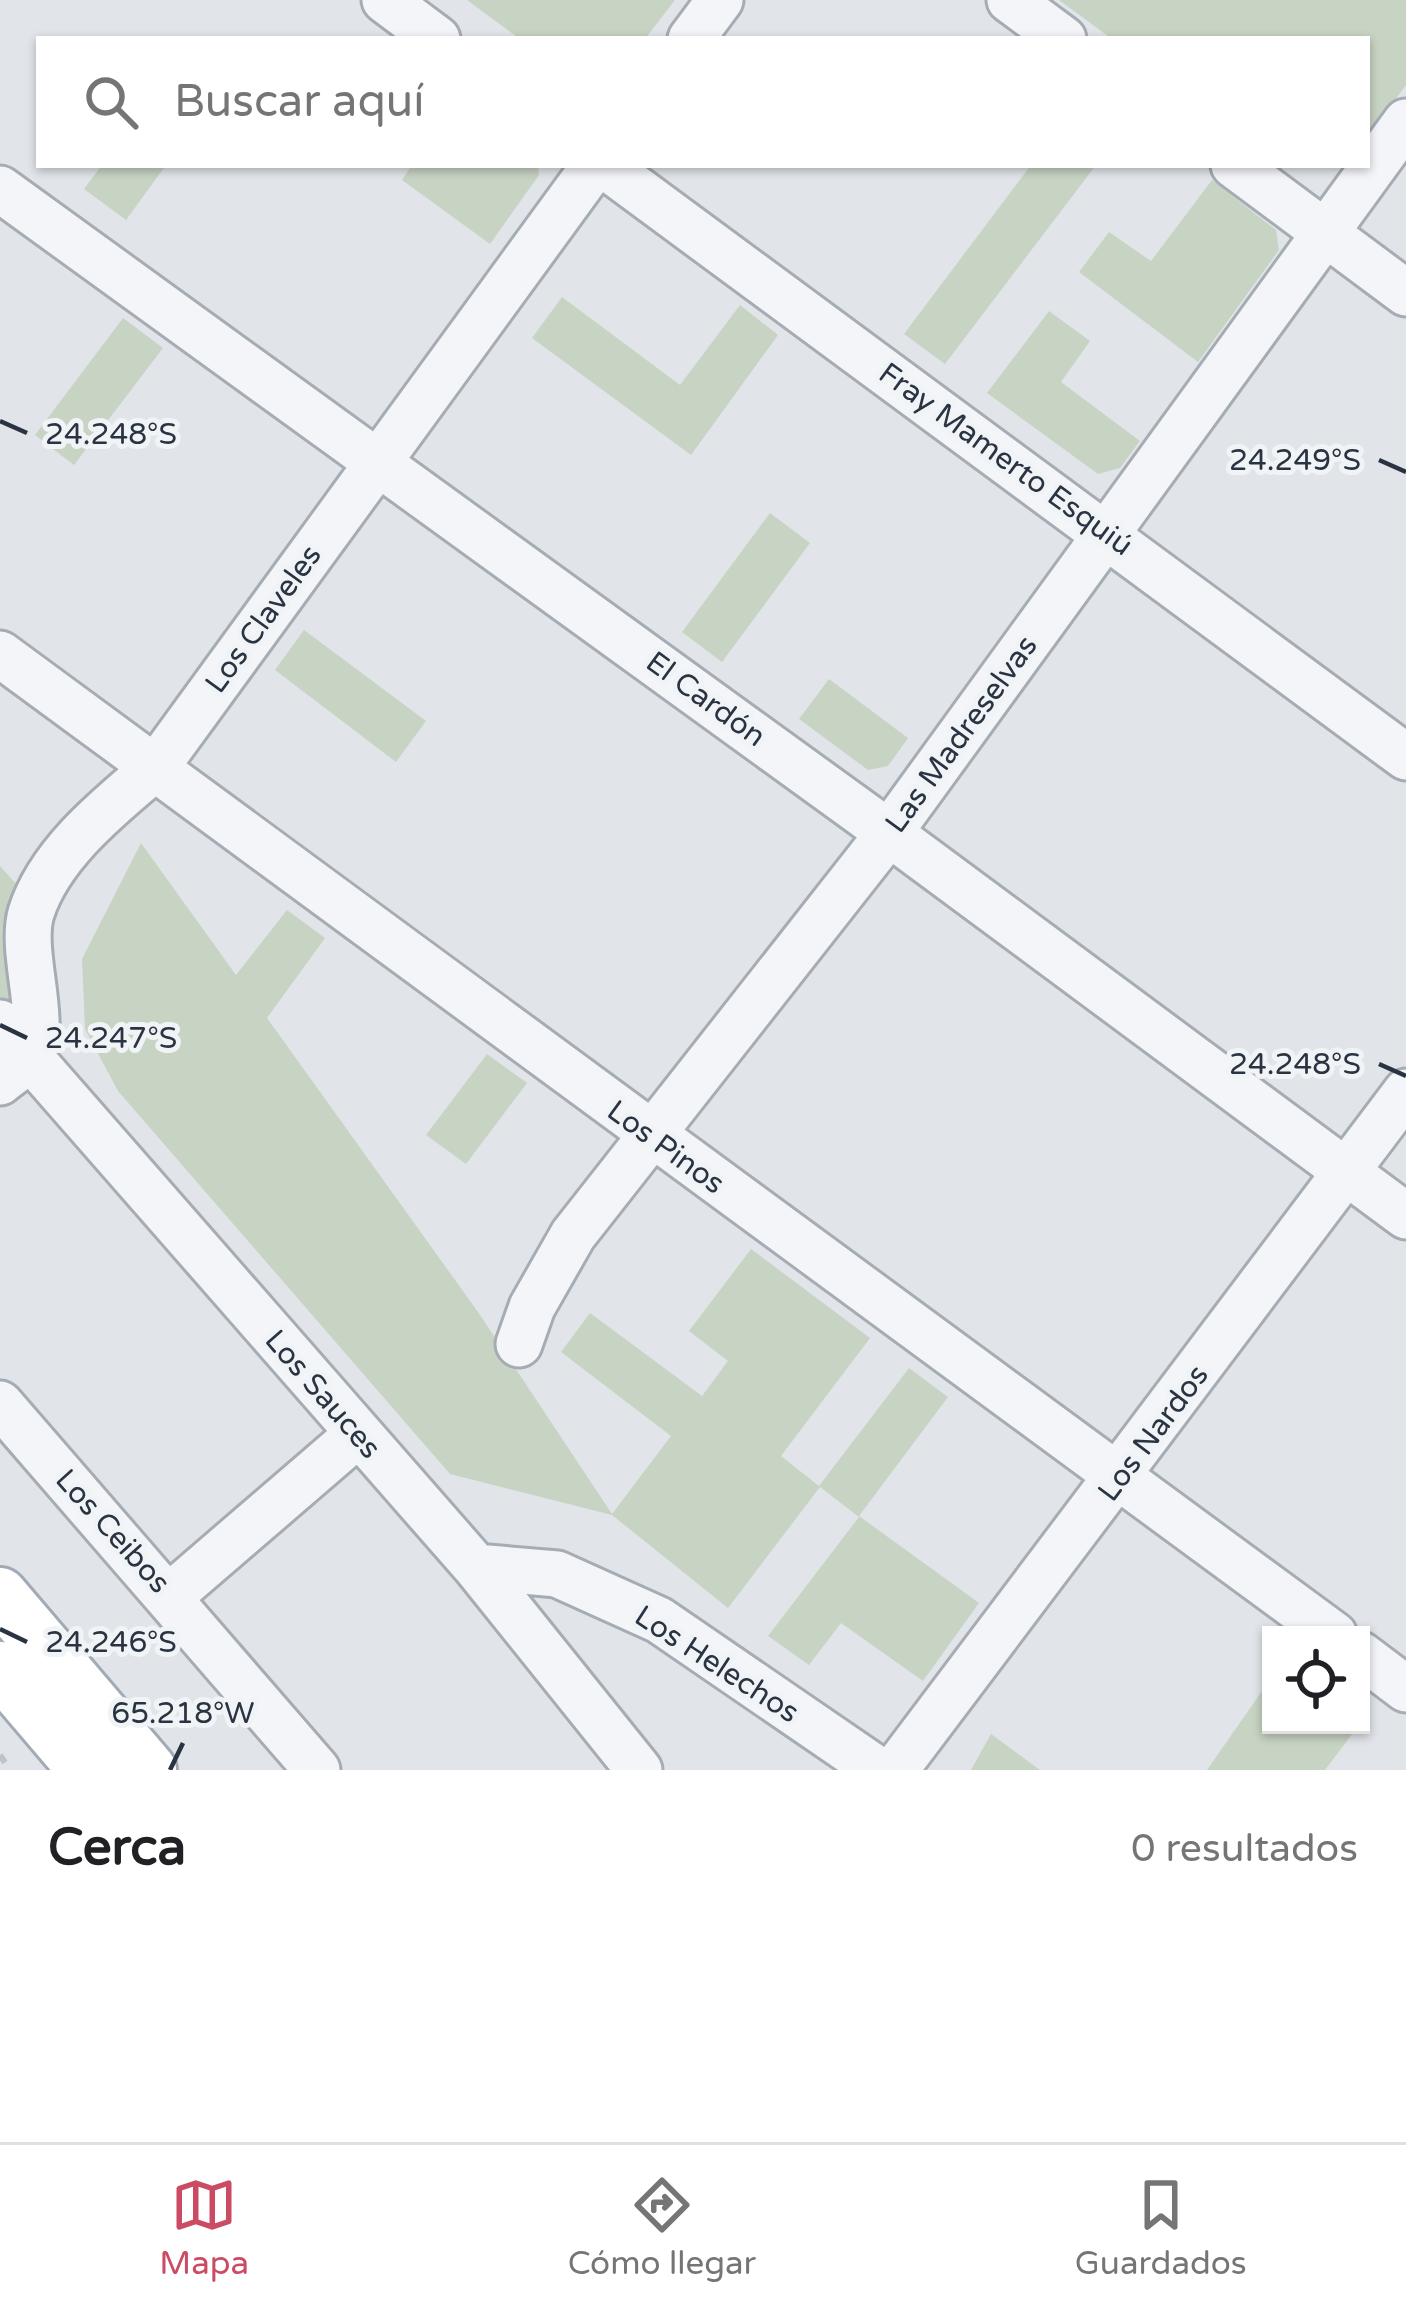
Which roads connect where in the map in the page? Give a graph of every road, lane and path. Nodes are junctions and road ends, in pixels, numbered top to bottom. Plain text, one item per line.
1 (386, 0) edge
2 (720, 0) edge
3 (1010, 0) edge
4 (433, 36) edge
5 (693, 36) edge
6 (1059, 36) edge
7 (1406, 122) edge
8 (597, 168) edge
9 (603, 168) edge
10 (1238, 168) edge
11 (0, 189) edge
12 (1327, 234) junction
13 (1406, 293) edge
14 (377, 459) junction
15 (1107, 532) junction
16 (0, 654) edge
17 (1406, 757) edge
18 (156, 767) junction
19 (889, 833) junction
20 (0, 1023) edge
21 (15, 1070) edge
22 (1406, 1092) edge
23 (650, 1136) junction
24 (1348, 1173) junction
25 (1406, 1216) edge
26 (519, 1344) dead end
27 (0, 1404) edge
28 (358, 1435) junction
29 (1121, 1475) junction
30 (476, 1568) junction
31 (0, 1595) edge
32 (170, 1596) junction
33 (1322, 1626) edge
34 (1370, 1662) edge
35 (0, 1669) edge
36 (1406, 1689) edge
37 (0, 1755) edge
38 (10, 1770) edge
39 (86, 1770) edge
40 (148, 1770) edge
41 (317, 1770) edge
42 (639, 1770) edge
43 (878, 1770) edge
44 (895, 1770) edge

1 - 4 street
2 - 5 street
3 - 6 street
7 - 12 street, Las Madreselvas
8 - 14 street, Los Claveles
9 - 15 street, Fray Mamerto Esquiú
10 - 12 street
11 - 14 street, El Cardón
12 - 13 street
12 - 15 street, Las Madreselvas
14 - 18 street, Los Claveles
14 - 19 street, El Cardón
15 - 17 street, Fray Mamerto Esquiú
15 - 19 street, Las Madreselvas
16 - 18 street, Los Pinos
18 - 21 street, Los Claveles
18 - 23 street, Los Pinos
19 - 23 street, Las Madreselvas
19 - 24 street, El Cardón
20 - 21 street, Los Sauces
21 - 28 street, Los Sauces
22 - 24 street, Los Nardos
23 - 26 street, Las Madreselvas
23 - 29 street, Los Pinos
24 - 25 street, El Cardón
24 - 29 street, Los Nardos
27 - 32 street, Los Ceibos
28 - 30 street, Los Sauces
28 - 32 street
29 - 33 street, Los Pinos
29 - 44 street, Los Nardos
30 - 42 street, Los Sauces
30 - 43 street, Los Helechos
31 - 40 main road
32 - 41 street, Los Ceibos
34 - 36 street
35 - 39 main road
37 - 38 path

